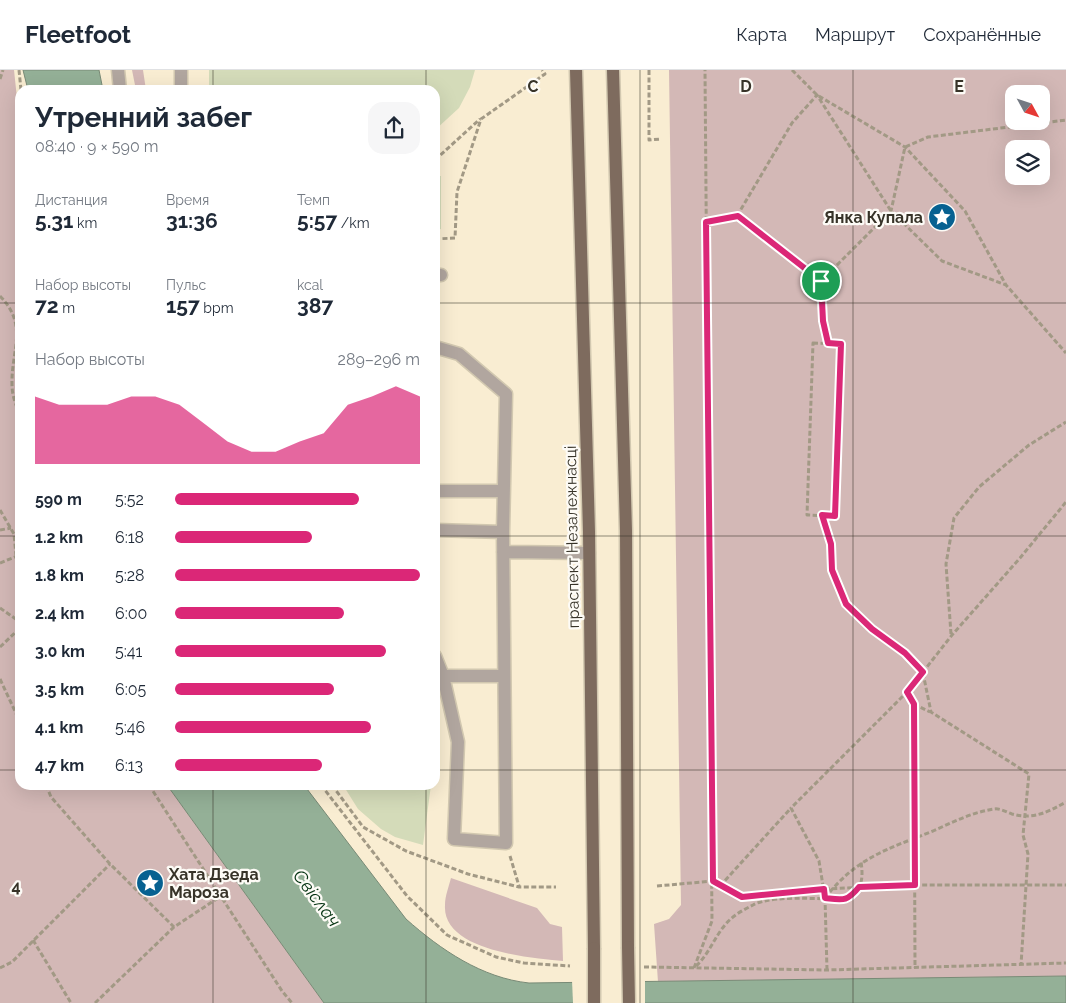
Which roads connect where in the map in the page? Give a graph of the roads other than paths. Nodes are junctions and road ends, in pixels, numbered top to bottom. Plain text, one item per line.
1 (118, 70) edge
2 (181, 70) edge
3 (576, 70) edge
4 (613, 70) edge
5 (120, 85) edge
6 (181, 85) edge
7 (440, 348) edge
8 (440, 491) edge
9 (504, 491) junction
10 (440, 530) edge
11 (503, 532) junction
12 (503, 552) junction
13 (589, 553) junction
14 (440, 668) edge
15 (443, 676) junction
16 (504, 676) junction
17 (594, 1003) edge
18 (629, 1003) edge

1 - 5 lane
2 - 6 lane
3 - 13 main road, праспект Незалежнасці
4 - 18 main road, bridge
7 - 9 lane
8 - 9 lane
9 - 11 lane
10 - 11 lane
11 - 12 lane
12 - 13 lane
12 - 16 lane
13 - 17 main road, праспект Незалежнасці, bridge
14 - 15 lane
15 - 16 lane
15 - 16 lane

